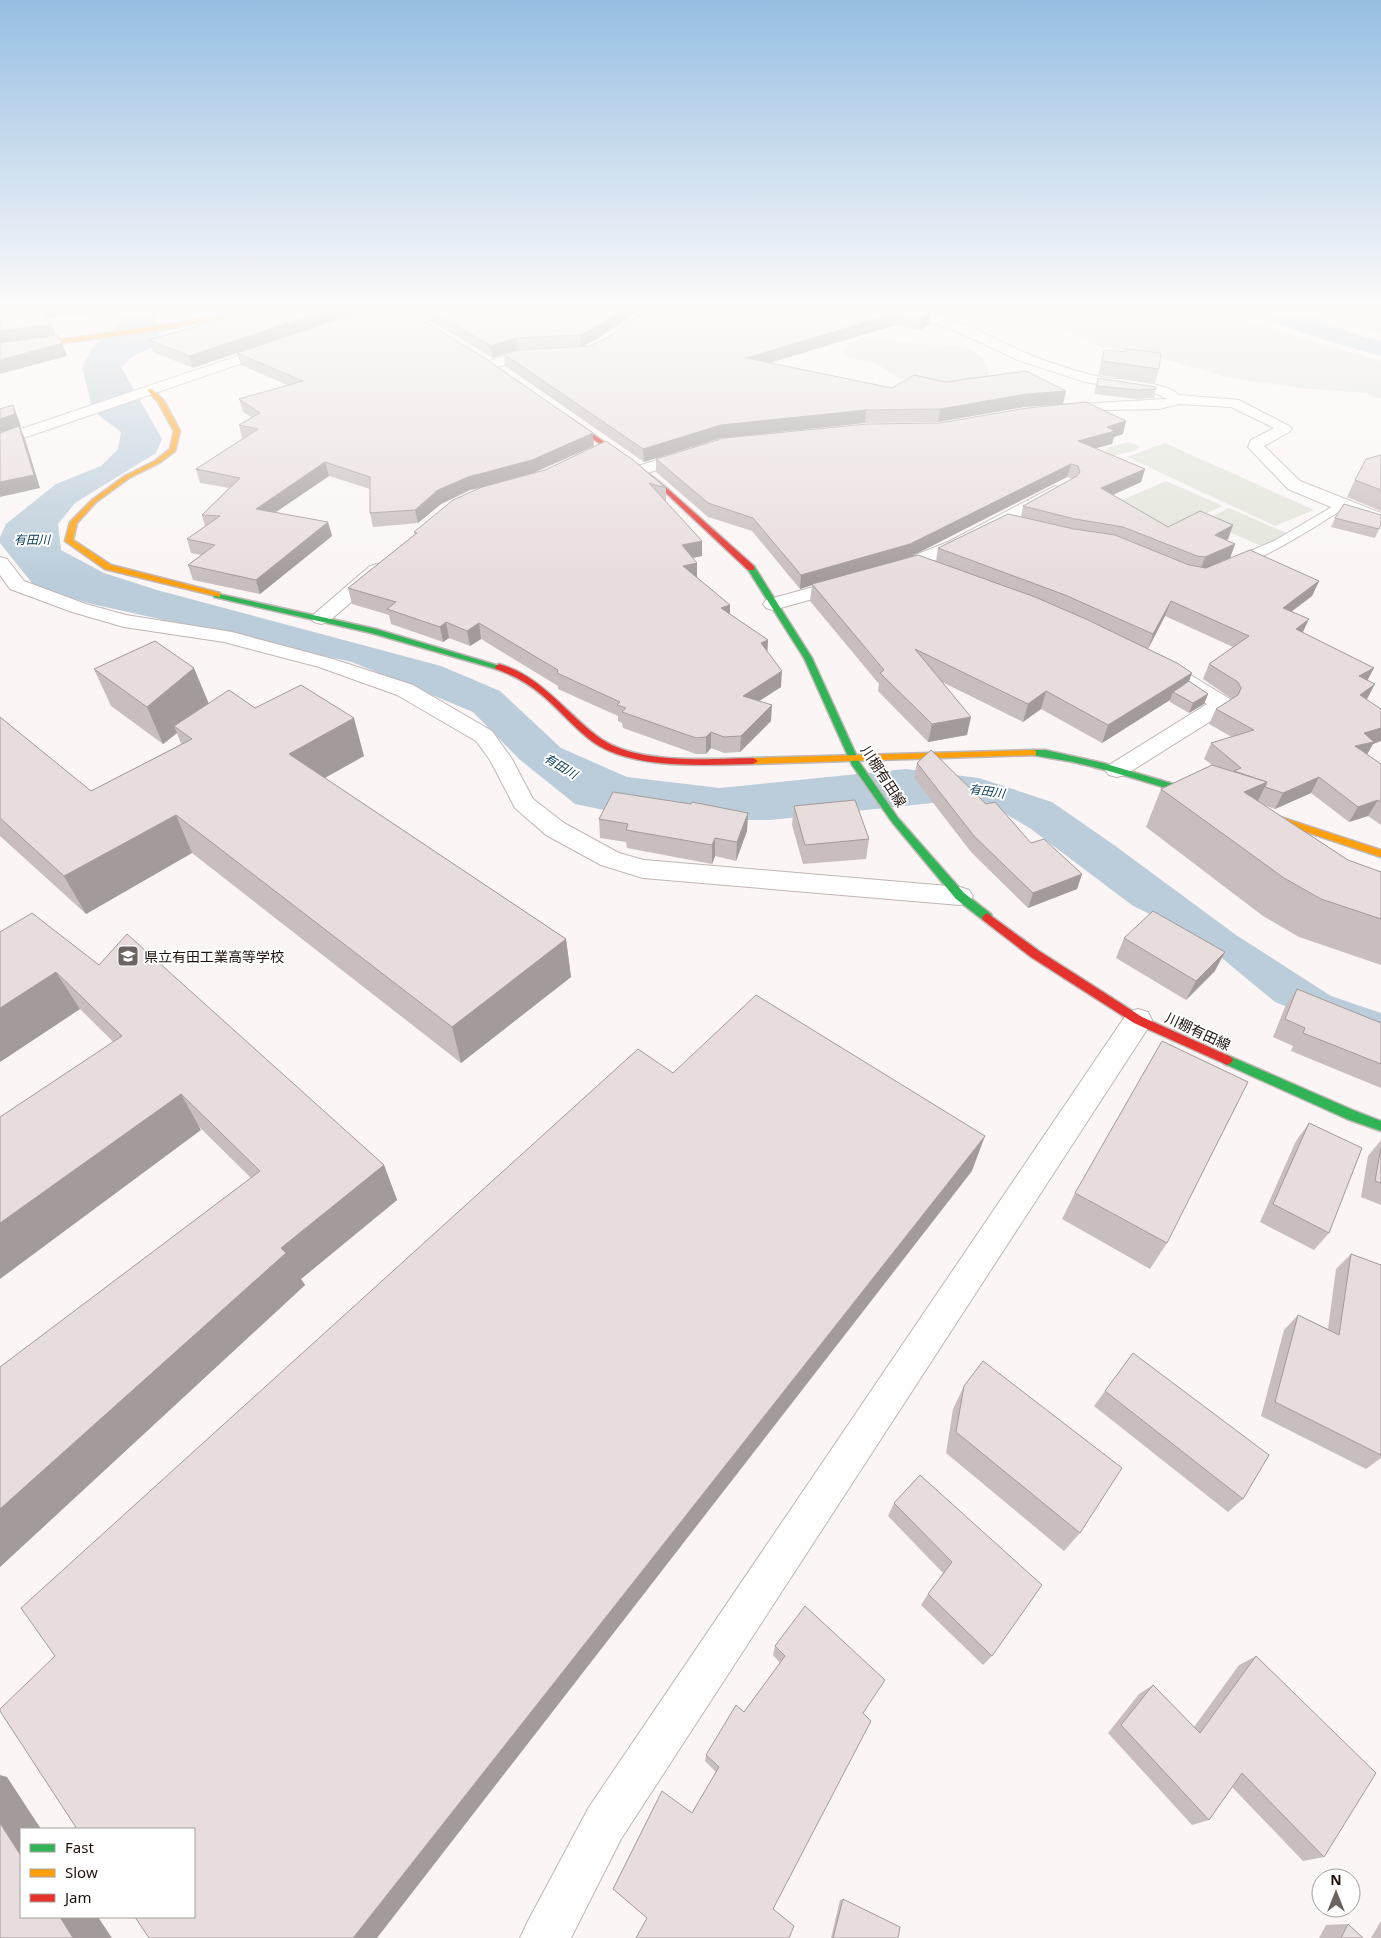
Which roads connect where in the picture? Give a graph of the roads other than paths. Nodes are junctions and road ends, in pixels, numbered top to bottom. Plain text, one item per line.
1 (117, 400) edge
2 (160, 400) edge
3 (1174, 400) edge
4 (1196, 400) edge
5 (553, 409) edge
6 (1044, 412) edge
7 (0, 441) edge
8 (608, 447) junction
9 (704, 451) edge
10 (588, 458) edge
11 (641, 470) junction
12 (1067, 484) edge
13 (1342, 505) junction
14 (1381, 519) edge
15 (1001, 521) junction
16 (1024, 526) edge
17 (387, 562) edge
18 (0, 563) edge
19 (916, 564) junction
20 (1224, 567) edge
21 (944, 574) edge
22 (878, 575) edge
23 (859, 580) edge
24 (773, 604) junction
25 (320, 618) junction
26 (1161, 667) edge
27 (854, 760) junction
28 (1117, 770) junction
29 (1212, 798) edge
30 (1250, 811) edge
31 (1381, 854) edge
32 (960, 896) junction
33 (1138, 1020) junction
34 (1381, 1126) edge
35 (545, 1938) edge

1 - 7 street
2 - 25 main road
3 - 6 street
4 - 13 street
5 - 8 main road, 川棚有田線
8 - 10 street
8 - 11 main road, 川棚有田線
9 - 11 street
11 - 24 main road, 川棚有田線
12 - 15 street
13 - 14 street
13 - 20 lane
15 - 16 lane
15 - 19 street
17 - 25 street
18 - 32 street
19 - 21 street
19 - 22 street
23 - 24 street
24 - 27 main road, 川棚有田線
25 - 27 main road
26 - 28 street
27 - 28 main road
27 - 32 main road, 川棚有田線
28 - 29 main road
30 - 31 main road
32 - 33 main road, 川棚有田線
33 - 34 main road, 川棚有田線
33 - 35 street

